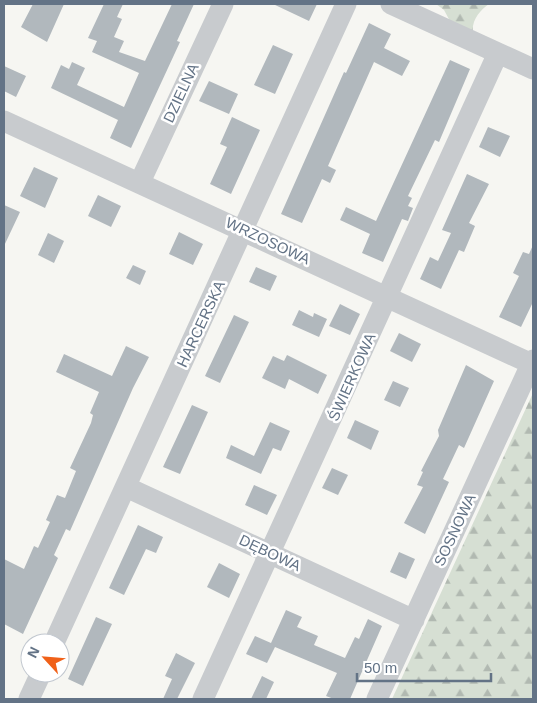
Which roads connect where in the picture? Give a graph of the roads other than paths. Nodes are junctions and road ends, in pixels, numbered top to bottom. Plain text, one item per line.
1 (223, 4) edge
2 (346, 4) edge
3 (391, 4) edge
4 (498, 53) junction
5 (533, 69) edge
6 (4, 121) edge
7 (140, 182) junction
8 (244, 230) junction
9 (388, 298) junction
10 (532, 362) edge
11 (126, 487) junction
12 (272, 554) junction
13 (414, 620) junction
14 (59, 633) edge
15 (36, 683) edge
16 (29, 699) edge
17 (204, 699) edge
18 (377, 699) edge

1 - 7 street, DZIELNA
2 - 8 street, HARCERSKA
3 - 4 street
4 - 5 street
4 - 9 street, ŚWIERKOWA
6 - 7 street, WRZOSOWA
7 - 8 street, WRZOSOWA
8 - 9 street, WRZOSOWA
8 - 11 street, HARCERSKA
9 - 10 street, WRZOSOWA
9 - 12 street, ŚWIERKOWA
10 - 13 street, SOSNOWA
11 - 12 street, DĘBOWA
11 - 14 street, HARCERSKA
12 - 13 street, DĘBOWA
12 - 17 street, ŚWIERKOWA
13 - 18 street, SOSNOWA
15 - 16 street

